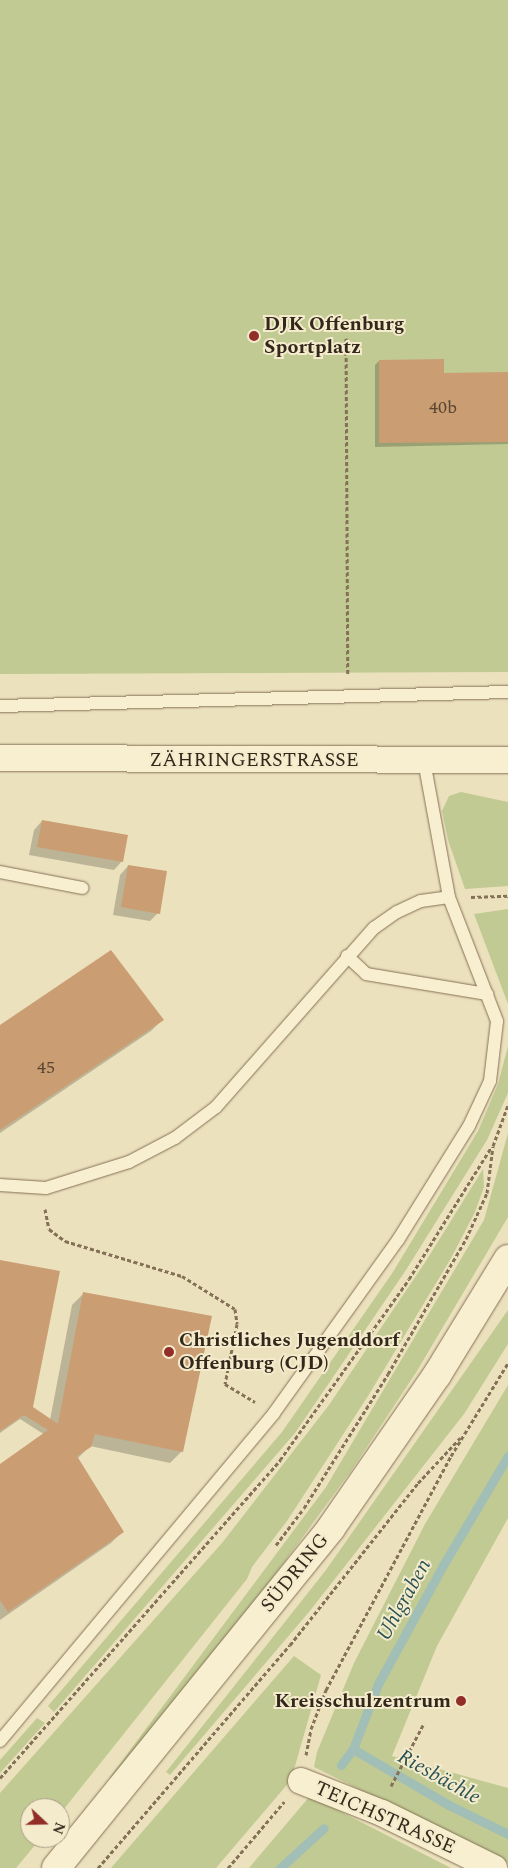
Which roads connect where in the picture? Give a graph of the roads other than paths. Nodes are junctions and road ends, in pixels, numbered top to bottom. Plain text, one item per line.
1 (508, 692) edge
2 (0, 706) edge
3 (0, 758) edge
4 (508, 760) edge
5 (424, 761) junction
6 (0, 872) edge
7 (82, 888) dead end
8 (449, 897) junction
9 (347, 956) junction
10 (487, 994) junction
11 (0, 1185) edge
12 (508, 1259) edge
13 (0, 1741) edge
14 (301, 1781) road end
15 (56, 1868) edge
16 (494, 1868) edge

1 - 2 lane
3 - 5 street, ZÄHRINGERSTRASSE
4 - 5 street, ZÄHRINGERSTRASSE
5 - 8 lane
6 - 7 lane
8 - 9 lane
8 - 10 lane
9 - 10 lane
9 - 11 lane
10 - 13 lane
12 - 15 street, SÜDRING
14 - 16 street, TEICHSTRASSE

